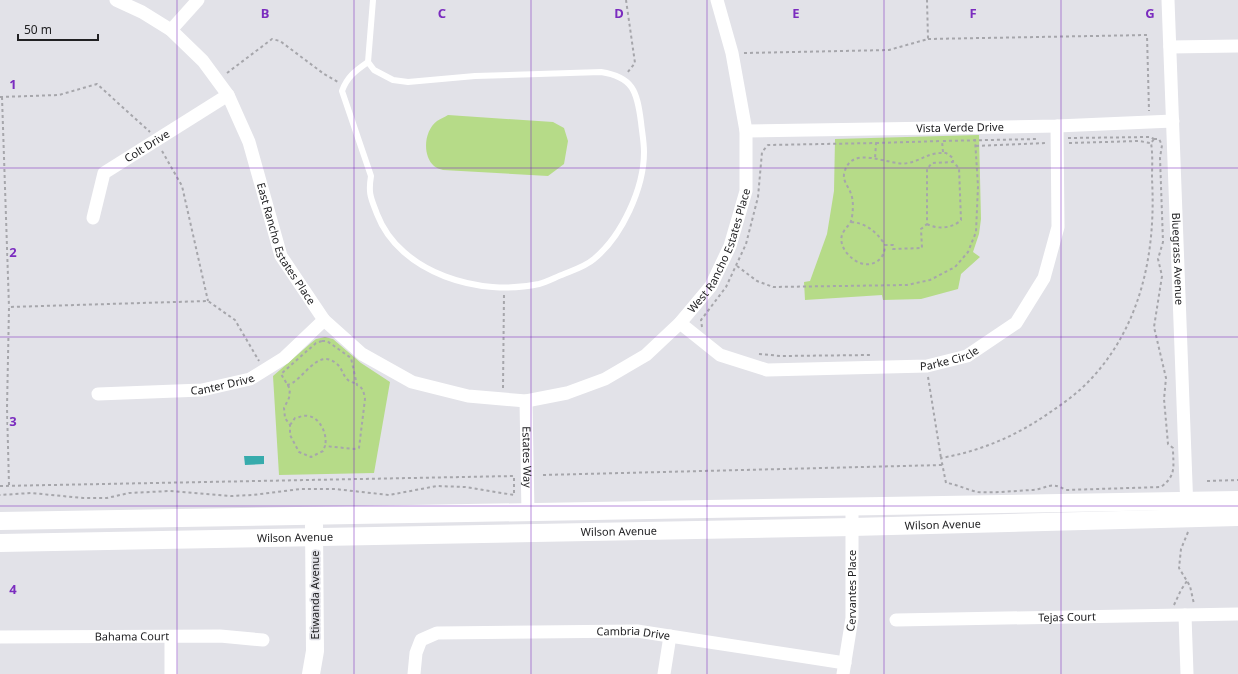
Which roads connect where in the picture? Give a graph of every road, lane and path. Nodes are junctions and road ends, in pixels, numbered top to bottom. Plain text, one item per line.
1 (116, 0) edge
2 (198, 0) edge
3 (373, 0) edge
4 (626, 0) edge
5 (718, 0) edge
6 (927, 0) edge
7 (1168, 0) edge
8 (172, 30) junction
9 (928, 39) junction
10 (1238, 46) edge
11 (1170, 48) junction
12 (732, 53) junction
13 (368, 62) junction
14 (623, 78) junction
15 (218, 80) junction
16 (344, 85) junction
17 (228, 94) junction
18 (2, 97) dead end
19 (1173, 121) junction
20 (1149, 122) junction
21 (746, 131) junction
22 (1057, 133) junction
23 (1154, 139) junction
24 (942, 141) junction
25 (876, 143) junction
26 (976, 146) dead end
27 (943, 152) junction
28 (875, 159) junction
29 (953, 162) junction
30 (92, 218) dead end
31 (851, 222) junction
32 (928, 224) junction
33 (885, 245) junction
34 (504, 287) junction
35 (8, 307) junction
36 (324, 320) junction
37 (680, 324) junction
38 (264, 370) junction
39 (287, 385) junction
40 (357, 385) junction
41 (98, 394) dead end
42 (503, 399) junction
43 (526, 401) junction
44 (290, 426) junction
45 (325, 446) junction
46 (942, 465) junction
47 (543, 475) dead end
48 (1207, 480) dead end
49 (1238, 480) edge
50 (9, 485) junction
51 (0, 486) edge
52 (0, 496) edge
53 (1186, 500) junction
54 (1238, 500) edge
55 (852, 506) junction
56 (528, 512) junction
57 (314, 516) junction
58 (1238, 517) edge
59 (0, 522) edge
60 (1191, 525) junction
61 (852, 527) junction
62 (315, 537) junction
63 (0, 543) edge
64 (1187, 581) junction
65 (1238, 614) edge
66 (1185, 615) junction
67 (896, 620) dead end
68 (171, 636) junction
69 (670, 636) junction
70 (0, 637) edge
71 (263, 640) dead end
72 (844, 668) edge
73 (171, 674) edge
74 (311, 674) edge
75 (414, 674) edge
76 (664, 674) edge
77 (1187, 674) edge

1 - 8 street, East Rancho Estates Place
2 - 8 street
3 - 13 lane
4 - 14 path
5 - 12 street, West Rancho Estates Place
6 - 9 path
7 - 11 street, Bluegrass Avenue
8 - 15 street, East Rancho Estates Place
9 - 12 path
9 - 20 path
10 - 11 street
11 - 19 street, Bluegrass Avenue
12 - 21 street, West Rancho Estates Place
13 - 14 lane
13 - 16 lane
14 - 34 lane
15 - 16 path
15 - 17 street, East Rancho Estates Place
16 - 34 lane
17 - 30 street, Colt Drive
17 - 36 street, East Rancho Estates Place
18 - 35 path
19 - 20 street, Vista Verde Drive
19 - 53 street, Bluegrass Avenue
20 - 22 street, Vista Verde Drive
21 - 22 street, Vista Verde Drive
21 - 37 street, West Rancho Estates Place
22 - 23 path
22 - 24 path
22 - 37 street, Parke Circle
23 - 46 path
23 - 46 path
24 - 25 path
24 - 27 path
25 - 26 path
25 - 28 path
27 - 28 path
27 - 29 path
28 - 31 path
29 - 32 path
29 - 32 path
31 - 33 path
31 - 33 path
32 - 33 path
34 - 42 path
35 - 38 path
35 - 50 path
36 - 38 street, Canter Drive
36 - 42 street, East Rancho Estates Place
37 - 43 street, West Rancho Estates Place
38 - 41 street, Canter Drive
39 - 40 path
39 - 40 path
39 - 44 path
40 - 45 path
42 - 43 street, East Rancho Estates Place
43 - 56 street, Estates Way
44 - 45 path
44 - 45 path
46 - 47 path
48 - 49 path
50 - 51 path
50 - 52 path
53 - 54 main road, Wilson Avenue
53 - 55 main road, Wilson Avenue
53 - 60 street, Bluegrass Avenue
55 - 56 main road, Wilson Avenue
55 - 61 street, Cervantes Place
56 - 57 main road, Wilson Avenue
57 - 59 main road, Wilson Avenue
57 - 62 main road, Etiwanda Avenue
58 - 60 main road, Wilson Avenue
60 - 61 main road, Wilson Avenue
60 - 64 path
61 - 62 main road, Wilson Avenue
61 - 72 street, Cervantes Place
62 - 63 main road, Wilson Avenue
62 - 74 main road, Etiwanda Avenue
64 - 66 path
64 - 66 path
65 - 66 street, Tejas Court
66 - 67 street, Tejas Court
66 - 77 street
68 - 70 street, Bahama Court
68 - 71 street, Bahama Court
68 - 73 street
69 - 72 street, Cambria Drive
69 - 75 street, Cambria Drive
69 - 76 street

